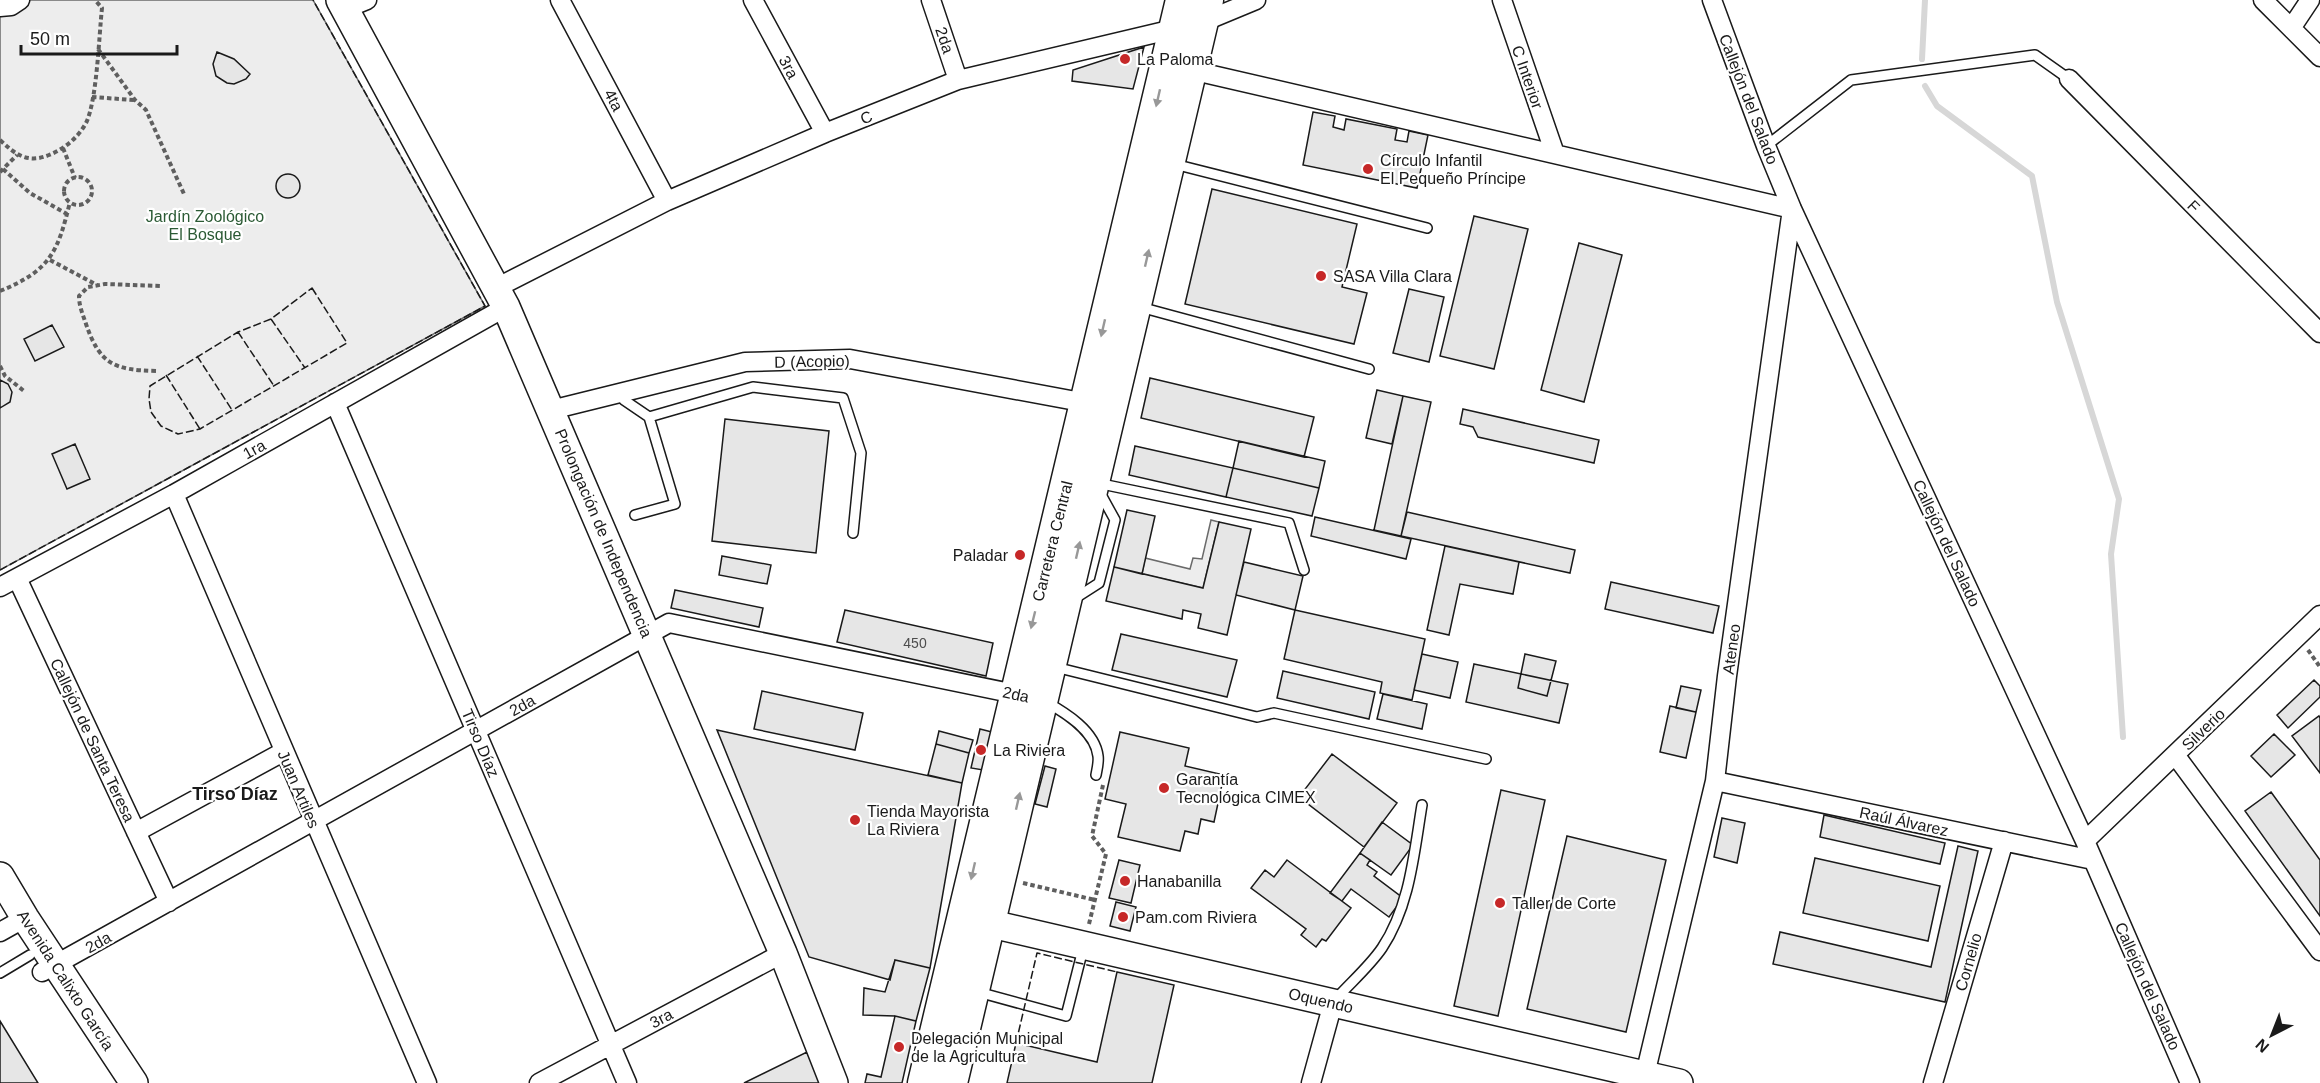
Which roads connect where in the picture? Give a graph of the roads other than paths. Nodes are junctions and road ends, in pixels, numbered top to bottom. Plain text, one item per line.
1 (20, 0) edge
2 (560, 0) edge
3 (753, 0) edge
4 (931, 0) edge
5 (1181, 0) edge
6 (1256, 0) edge
7 (1502, 0) edge
8 (1712, 0) edge
9 (2263, 0) edge
10 (2310, 0) edge
11 (351, 3) edge
12 (0, 7) edge
13 (1205, 11) edge
14 (2292, 27) junction
15 (1174, 28) junction
16 (2320, 57) edge
17 (1179, 67) junction
18 (2069, 79) joint
19 (958, 80) junction
20 (825, 133) junction
21 (1766, 146) junction
22 (1555, 154) junction
23 (1169, 163) junction
24 (667, 201) junction
25 (1792, 209) junction
26 (1426, 228) dead end
27 (501, 298) junction
28 (1123, 302) junction
29 (2320, 333) edge
30 (1369, 369) dead end
31 (622, 393) junction
32 (335, 403) junction
33 (1098, 405) junction
34 (551, 410) junction
35 (649, 417) junction
36 (1093, 482) junction
37 (174, 494) junction
38 (635, 515) dead end
39 (853, 533) dead end
40 (1304, 570) dead end
41 (17, 578) junction
42 (0, 587) edge
43 (2320, 615) edge
44 (648, 635) junction
45 (1037, 663) junction
46 (1029, 697) junction
47 (475, 731) junction
48 (283, 752) junction
49 (2176, 756) junction
50 (1486, 759) dead end
51 (1096, 775) dead end
52 (1715, 781) junction
53 (1422, 805) dead end
54 (313, 821) junction
55 (136, 832) junction
56 (2085, 841) junction
57 (2004, 842) junction
58 (2093, 860) junction
59 (0, 876) edge
60 (169, 902) junction
61 (976, 920) junction
62 (9, 921) edge
63 (1084, 945) junction
64 (2320, 951) edge
65 (783, 953) junction
66 (43, 964) junction
67 (0, 973) edge
68 (960, 988) junction
69 (1333, 1003) junction
70 (611, 1045) junction
71 (1644, 1079) edge
72 (114, 1083) edge
73 (134, 1083) edge
74 (426, 1083) edge
75 (539, 1083) edge
76 (627, 1083) edge
77 (834, 1083) edge
78 (923, 1083) edge
79 (952, 1083) edge
80 (1311, 1083) edge
81 (1679, 1083) edge
82 (1933, 1083) edge
83 (2190, 1083) edge

1 - 12 street
2 - 24 street, 4ta
3 - 20 street, 3ra
4 - 19 street, 2da
5 - 15 main road, Carretera Central
6 - 13 street, C
7 - 22 street, C Interior
8 - 21 street, Callejón del Salado
9 - 14 street
10 - 14 street
11 - 27 street, Prolongación de Independencia
13 - 15 street, C
13 - 17 main road, Carretera Central
14 - 16 street
15 - 17 main road, Carretera Central
15 - 19 street, C
17 - 22 street
17 - 23 main road, Carretera Central
17 -> 28 main road, Carretera Central
18 - 21 lane
18 - 29 street, F
19 - 20 street, C
20 - 24 street, C
21 - 25 street, Callejón del Salado
22 - 25 street
23 - 26 lane
28 -> 23 main road, Carretera Central
24 - 27 street, C
25 - 52 street, Ateneo
25 - 56 street, Callejón del Salado
27 - 32 street, 1ra
27 - 34 street, Prolongación de Independencia
28 - 30 lane
28 - 33 main road, Carretera Central
31 - 33 street, D (Acopio)
31 - 34 street, D (Acopio)
31 - 35 lane
32 - 37 street, 1ra
32 - 47 street, Tirso Díaz
33 - 36 main road, Carretera Central
33 -> 45 main road, Carretera Central
34 - 44 street, Prolongación de Independencia
35 - 38 lane
35 - 39 lane
36 - 40 lane
36 - 45 main road, Carretera Central
37 - 41 street, 1ra
37 - 48 street, Juan Artiles
41 - 42 street, 1ra
41 - 55 street, Callejón de Santa Teresa
43 - 49 street, Silverio
44 - 46 street, 2da
44 - 47 street, 2da
44 - 65 street, Prolongación de Independencia
45 - 46 main road, Carretera Central
45 - 50 lane
46 - 51 lane
46 - 61 main road, Carretera Central
47 - 54 street, 2da
47 - 70 street, Tirso Díaz
48 - 54 street, Juan Artiles
48 - 55 street
49 - 56 street, Silverio
49 - 64 street
52 - 57 street, Raúl Álvarez
52 - 71 street, Ateneo
53 - 69 lane
54 - 60 street, 2da
54 - 74 street, Juan Artiles
55 - 60 street, Callejón de Santa Teresa
56 - 58 street, Callejón del Salado
57 - 58 street, Raúl Álvarez
57 - 82 street, Cornelio
58 - 83 street, Callejón del Salado
59 - 62 street, Avenida Calixto García
60 - 66 street, 2da
61 - 63 street, Oquendo
61 - 68 main road, Carretera Central
62 - 66 street, Avenida Calixto García
63 - 68 lane
63 - 69 street, Oquendo
65 - 70 street, 3ra
65 - 77 street, Prolongación de Independencia
66 - 67 lane
66 - 72 street, Avenida Calixto García
66 - 73 street, Avenida Calixto García
68 - 78 main road, Carretera Central
68 - 79 main road, Carretera Central
69 - 71 street, Oquendo
69 - 80 street
70 - 75 street, 3ra
70 - 76 street, Tirso Díaz
71 - 81 street, Oquendo

